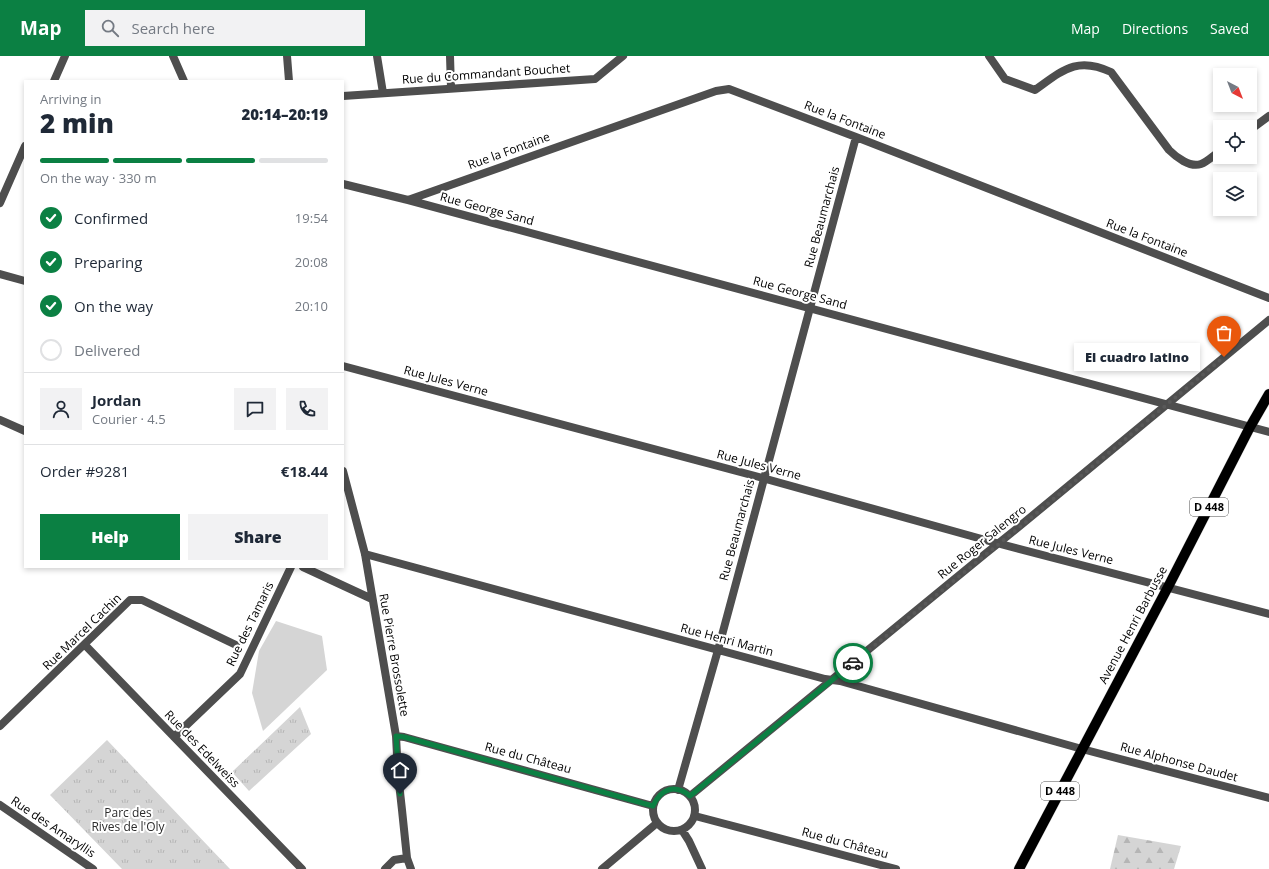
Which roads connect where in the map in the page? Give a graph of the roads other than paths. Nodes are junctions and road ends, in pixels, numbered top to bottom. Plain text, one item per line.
1 (65, 56) edge
2 (173, 56) edge
3 (288, 56) edge
4 (377, 56) edge
5 (450, 56) edge
6 (622, 56) edge
7 (989, 56) edge
8 (54, 80) edge
9 (184, 80) edge
10 (289, 80) edge
11 (451, 88) junction
12 (382, 93) junction
13 (344, 96) edge
14 (1269, 116) edge
15 (1257, 125) edge
16 (856, 137) junction
17 (24, 148) edge
18 (1213, 156) edge
19 (344, 184) edge
20 (408, 200) junction
21 (0, 203) edge
22 (0, 274) edge
23 (24, 281) edge
24 (1269, 298) edge
25 (810, 308) junction
26 (1269, 320) edge
27 (344, 366) edge
28 (1269, 394) edge
29 (1168, 404) junction
30 (0, 420) edge
31 (1250, 427) junction
32 (24, 432) edge
33 (1269, 432) edge
34 (344, 475) edge
35 (763, 478) junction
36 (999, 543) junction
37 (365, 554) junction
38 (291, 568) edge
39 (305, 568) edge
40 (1168, 587) junction
41 (372, 599) junction
42 (1269, 614) edge
43 (85, 645) junction
44 (236, 645) dead end
45 (718, 650) junction
46 (831, 681) junction
47 (0, 726) edge
48 (396, 736) junction
49 (174, 737) junction
50 (1082, 749) junction
51 (678, 790) junction
52 (690, 796) junction
53 (1269, 798) edge
54 (0, 805) edge
55 (653, 806) junction
56 (695, 816) junction
57 (657, 823) junction
58 (682, 830) junction
59 (407, 858) junction
60 (93, 869) edge
61 (302, 869) edge
62 (385, 869) edge
63 (411, 869) edge
64 (602, 869) edge
65 (702, 869) edge
66 (896, 869) edge
67 (1019, 869) edge

1 - 8 street
2 - 9 street
3 - 10 street
4 - 12 street
5 - 11 street
6 - 11 street, Rue du Commandant Bouchet
7 - 18 street
11 - 12 street, Rue du Commandant Bouchet
12 - 13 street, Rue du Commandant Bouchet
14 - 15 street
16 - 20 street, Rue la Fontaine
16 - 24 street, Rue la Fontaine
16 - 25 street, Rue Beaumarchais
17 - 21 street
19 - 20 street, Rue George Sand
20 - 25 street, Rue George Sand
22 - 23 street
25 - 29 street, Rue George Sand
25 - 35 street, Rue Beaumarchais
26 - 29 street, Rue Roger Salengro
27 - 35 street, Rue Jules Verne
28 - 31 main road, Avenue Henri Barbusse / D 448
29 - 31 street, Rue George Sand
29 - 36 street, Rue Roger Salengro
30 - 32 street
31 - 33 street, Rue George Sand
31 - 40 main road, Avenue Henri Barbusse / D 448
34 - 37 street, Rue Pierre Brossolette
35 - 36 street, Rue Jules Verne
35 - 45 street, Rue Beaumarchais
36 - 40 street, Rue Jules Verne
36 - 46 street, Rue Roger Salengro
37 - 41 street, Rue Pierre Brossolette
37 - 45 street, Rue Henri Martin
38 - 49 street, Rue des Tamaris
39 - 41 street
40 - 42 street, Rue Jules Verne
40 - 50 main road, Avenue Henri Barbusse / D 448
41 - 48 street, Rue Pierre Brossolette
43 - 44 street, Rue Marcel Cachin
43 - 47 street, Rue Marcel Cachin
43 - 49 street, Rue des Edelweiss
45 - 46 street, Rue Henri Martin
45 - 51 street, Rue Beaumarchais
46 - 50 street, Rue Henri Martin
46 - 52 street, Rue Roger Salengro
48 - 55 street, Rue du Château
48 - 59 street, Rue Pierre Brossolette
49 - 61 street, Rue des Edelweiss
50 - 53 street, Rue Alphonse Daudet
50 - 67 main road, Avenue Henri Barbusse / D 448
51 - 52 street
51 - 55 street
52 - 56 street
54 - 60 street, Rue des Amaryllis
55 - 57 street
56 - 58 street
56 - 66 street, Rue du Château
57 - 58 street
57 - 64 street
58 - 65 street
59 - 62 street
59 - 63 street, Rue Pierre Brossolette

